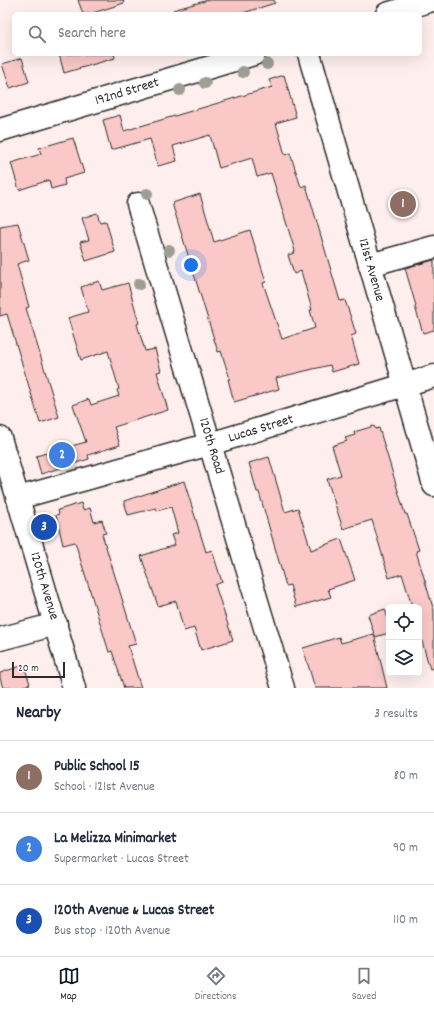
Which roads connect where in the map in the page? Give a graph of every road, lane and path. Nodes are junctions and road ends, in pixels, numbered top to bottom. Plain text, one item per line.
1 (432, 0) edge
2 (393, 12) edge
3 (247, 56) edge
4 (310, 56) edge
5 (0, 130) edge
6 (138, 204) dead end
7 (434, 247) edge
8 (370, 265) junction
9 (434, 376) edge
10 (404, 385) junction
11 (0, 438) edge
12 (210, 444) junction
13 (434, 485) edge
14 (18, 498) junction
15 (56, 624) junction
16 (0, 639) edge
17 (74, 688) edge
18 (283, 688) edge

1 - 2 street
3 - 5 street, 192nd Street
4 - 8 street, 121st Avenue
6 - 12 street, 120th Road
7 - 8 street
8 - 10 street, 121st Avenue
9 - 10 street, Lucas Street
10 - 12 street, Lucas Street
10 - 13 street, 121st Avenue
11 - 14 street, 120th Avenue
12 - 14 street, Lucas Street
12 - 18 street, 120th Road
14 - 15 street, 120th Avenue
15 - 16 street
15 - 17 street, 120th Avenue

